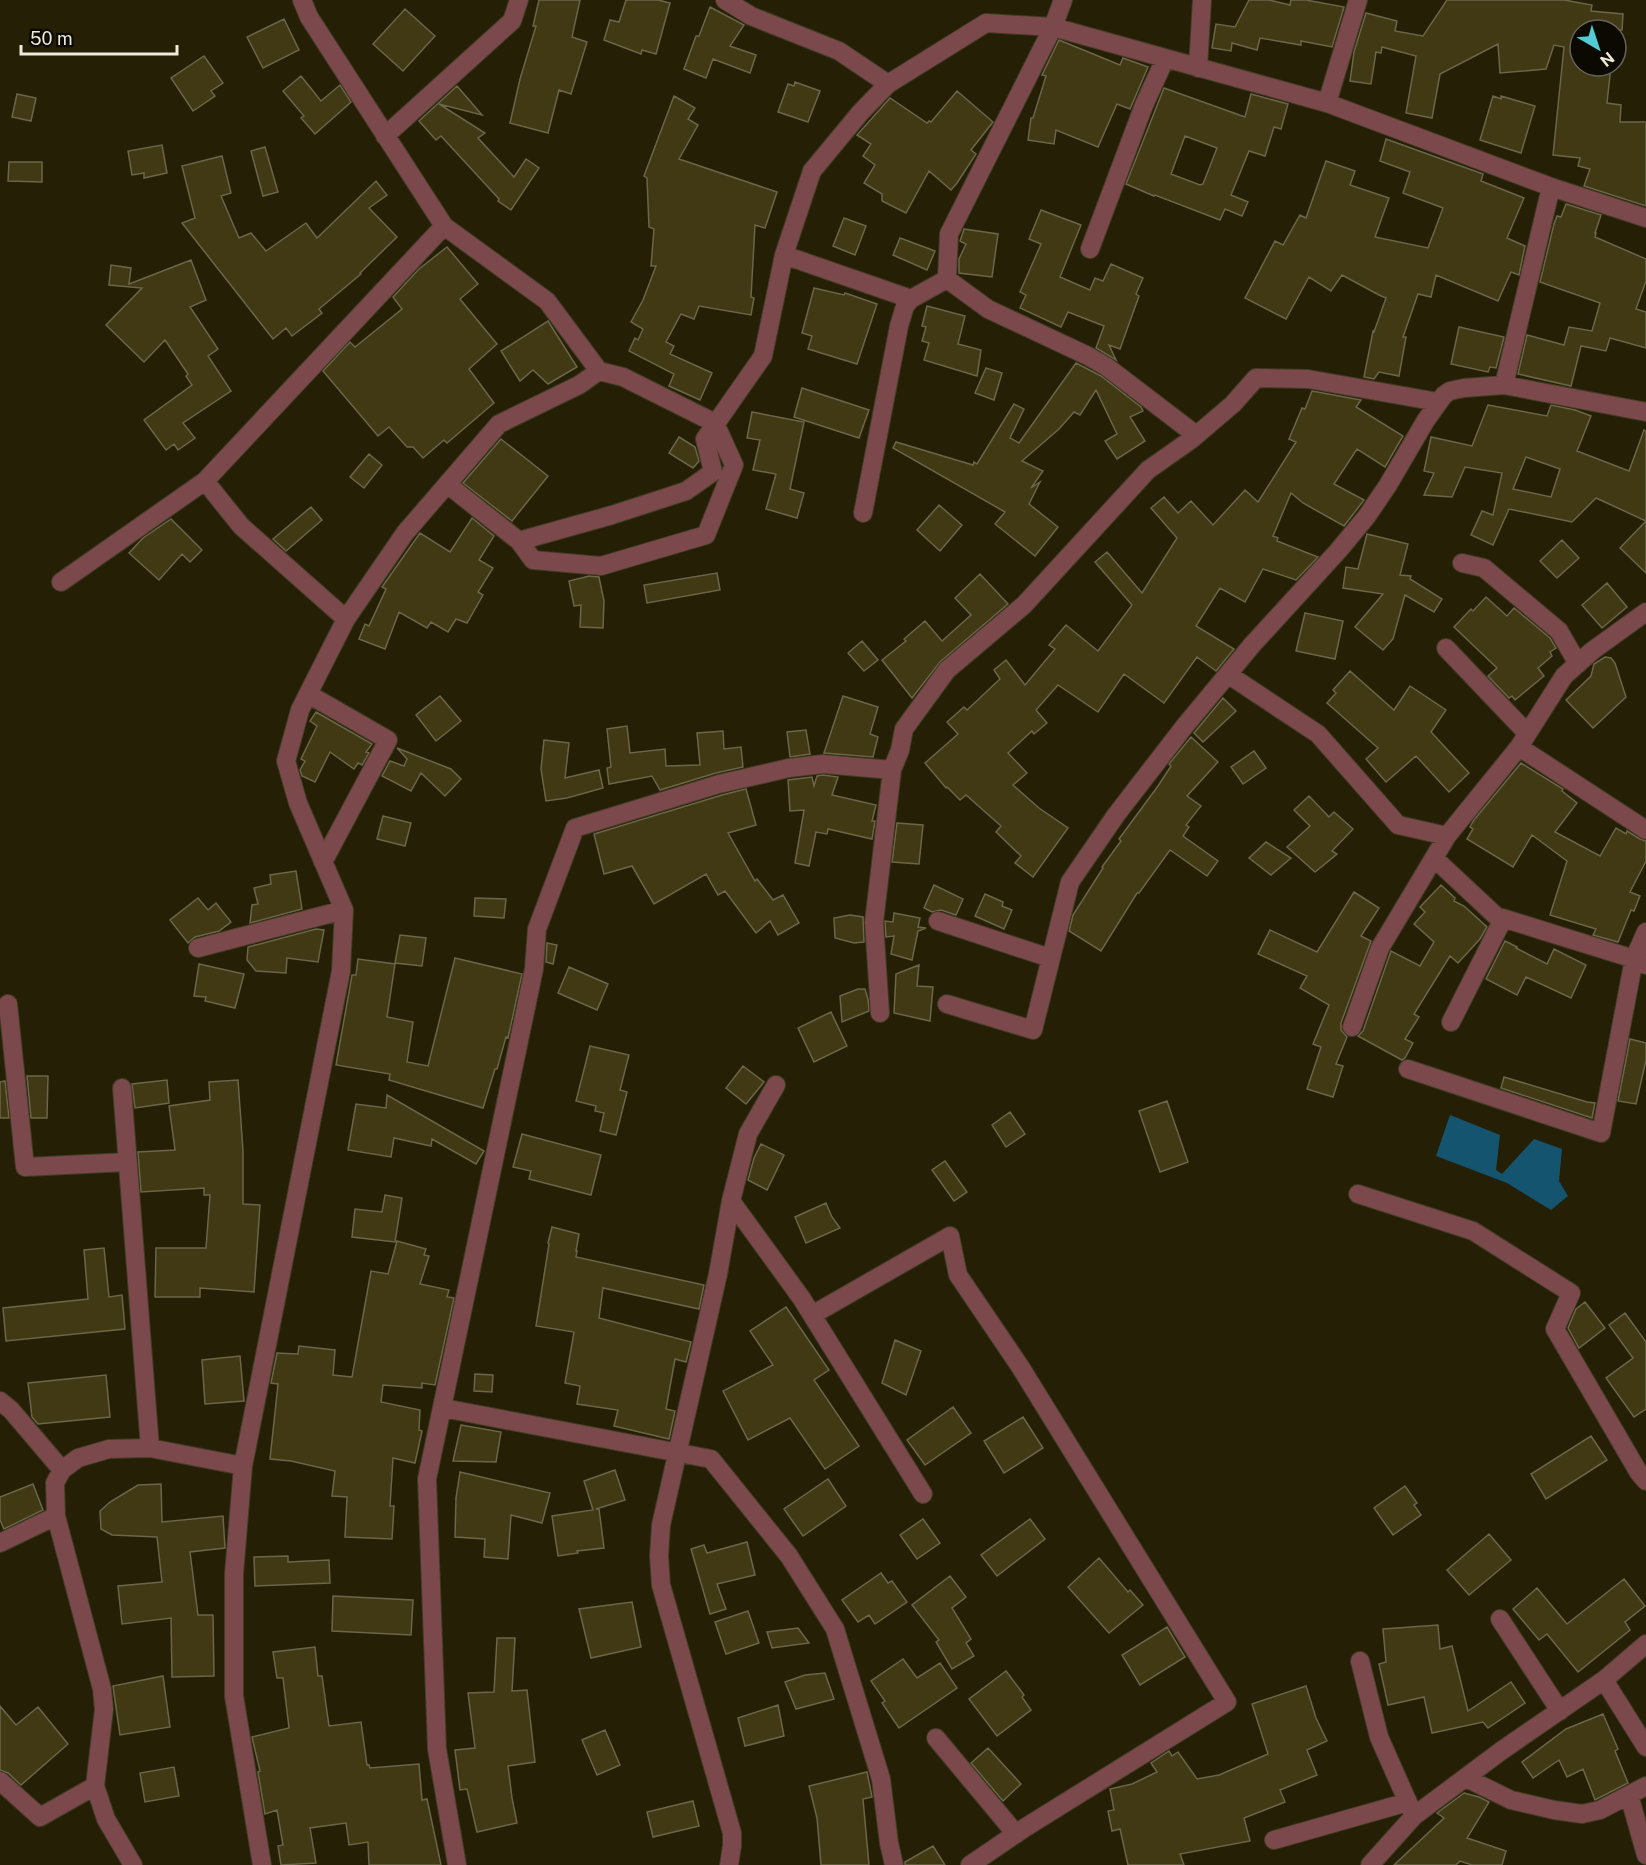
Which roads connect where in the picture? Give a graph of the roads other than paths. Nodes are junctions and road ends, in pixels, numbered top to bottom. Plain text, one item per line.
1 (302, 0) edge
2 (519, 0) edge
3 (725, 0) edge
4 (1063, 0) edge
5 (1202, 0) edge
6 (1358, 0) edge
7 (1053, 27) junction
8 (1165, 59) junction
9 (1198, 68) junction
10 (888, 84) junction
11 (1327, 103) junction
12 (385, 136) junction
13 (1551, 187) junction
14 (1646, 218) edge
15 (444, 226) junction
16 (1090, 249) dead end
17 (784, 255) junction
18 (947, 279) junction
19 (911, 299) junction
20 (599, 371) junction
21 (1504, 385) junction
22 (1438, 402) junction
23 (1646, 412) edge
24 (715, 423) junction
25 (1196, 435) junction
26 (205, 481) junction
27 (447, 484) junction
28 (863, 513) dead end
29 (519, 541) junction
30 (1462, 563) dead end
31 (61, 582) dead end
32 (1646, 612) edge
33 (346, 619) junction
34 (1446, 648) dead end
35 (1578, 664) junction
36 (1229, 675) junction
37 (308, 694) junction
38 (1523, 740) junction
39 (892, 770) junction
40 (1646, 830) edge
41 (1447, 836) junction
42 (1434, 858) junction
43 (323, 862) junction
44 (344, 910) junction
45 (1503, 919) junction
46 (938, 921) dead end
47 (1646, 932) edge
48 (198, 948) dead end
49 (1050, 957) junction
50 (1640, 962) edge
51 (8, 1004) dead end
52 (947, 1004) dead end
53 (880, 1013) dead end
54 (1451, 1022) dead end
55 (1352, 1027) dead end
56 (1408, 1069) dead end
57 (776, 1085) dead end
58 (122, 1088) dead end
59 (128, 1162) junction
60 (1358, 1194) dead end
61 (731, 1201) junction
62 (812, 1315) junction
63 (0, 1401) edge
64 (443, 1408) junction
65 (150, 1448) junction
66 (678, 1453) junction
67 (243, 1466) junction
68 (62, 1470) junction
69 (1646, 1481) edge
70 (924, 1494) dead end
71 (56, 1516) junction
72 (0, 1544) edge
73 (1500, 1618) dead end
74 (1646, 1644) edge
75 (1359, 1661) dead end
76 (1604, 1680) junction
77 (1560, 1711) junction
78 (936, 1738) dead end
79 (1646, 1747) edge
80 (1466, 1778) junction
81 (0, 1781) edge
82 (95, 1786) junction
83 (1646, 1786) edge
84 (1629, 1796) junction
85 (1411, 1809) junction
86 (1016, 1834) junction
87 (1274, 1840) dead end
88 (732, 1846) junction
89 (1646, 1855) edge
90 (133, 1865) edge
91 (262, 1865) edge
92 (457, 1865) edge
93 (729, 1865) edge
94 (745, 1865) edge
95 (894, 1865) edge
96 (970, 1865) edge
97 (1370, 1865) edge

1 - 12 street
2 - 12 street
3 - 10 street
4 - 7 street
5 - 9 street
6 - 11 street
7 - 8 street
7 - 10 street
7 - 18 street
8 - 9 street
8 - 16 street
9 - 11 street
10 - 17 street
11 - 13 street
12 - 15 street
13 - 14 street
13 - 21 street
15 - 20 street
15 - 26 street
17 - 19 street
17 - 24 street
18 - 19 street
18 - 25 street
19 - 28 street
20 - 24 street
20 - 27 street
21 - 22 street
21 - 23 street
22 - 25 street
22 - 36 street
24 - 29 street
24 - 29 street
25 - 39 street
26 - 31 street
26 - 33 street
27 - 29 street
27 - 33 street
30 - 35 street
32 - 35 street
33 - 37 street
34 - 38 street
35 - 38 street
36 - 41 street
36 - 49 street
37 - 43 street
37 - 43 street
38 - 40 street
38 - 41 street
39 - 53 street
39 - 64 street
41 - 42 street
42 - 45 street
42 - 55 street
43 - 44 street
44 - 48 street
44 - 67 street
45 - 50 street
45 - 54 street
46 - 49 street
47 - 50 street
49 - 52 street
50 - 56 street
51 - 59 street
57 - 61 street
58 - 59 street
59 - 65 street
60 - 69 street
61 - 62 street
61 - 66 street
62 - 70 street
62 - 86 street
63 - 68 street
64 - 66 street
64 - 92 street
65 - 67 street
65 - 68 street
66 - 88 street
66 - 95 street
67 - 91 street
68 - 71 street
71 - 72 street
71 - 82 street
73 - 77 street
74 - 76 street
75 - 85 street
76 - 77 street
76 - 79 street
77 - 80 street
78 - 86 street
80 - 84 street
80 - 85 street
81 - 82 street
82 - 90 street
83 - 84 street
84 - 89 street
85 - 87 street
85 - 97 street
86 - 96 street
88 - 93 street
88 - 94 street

